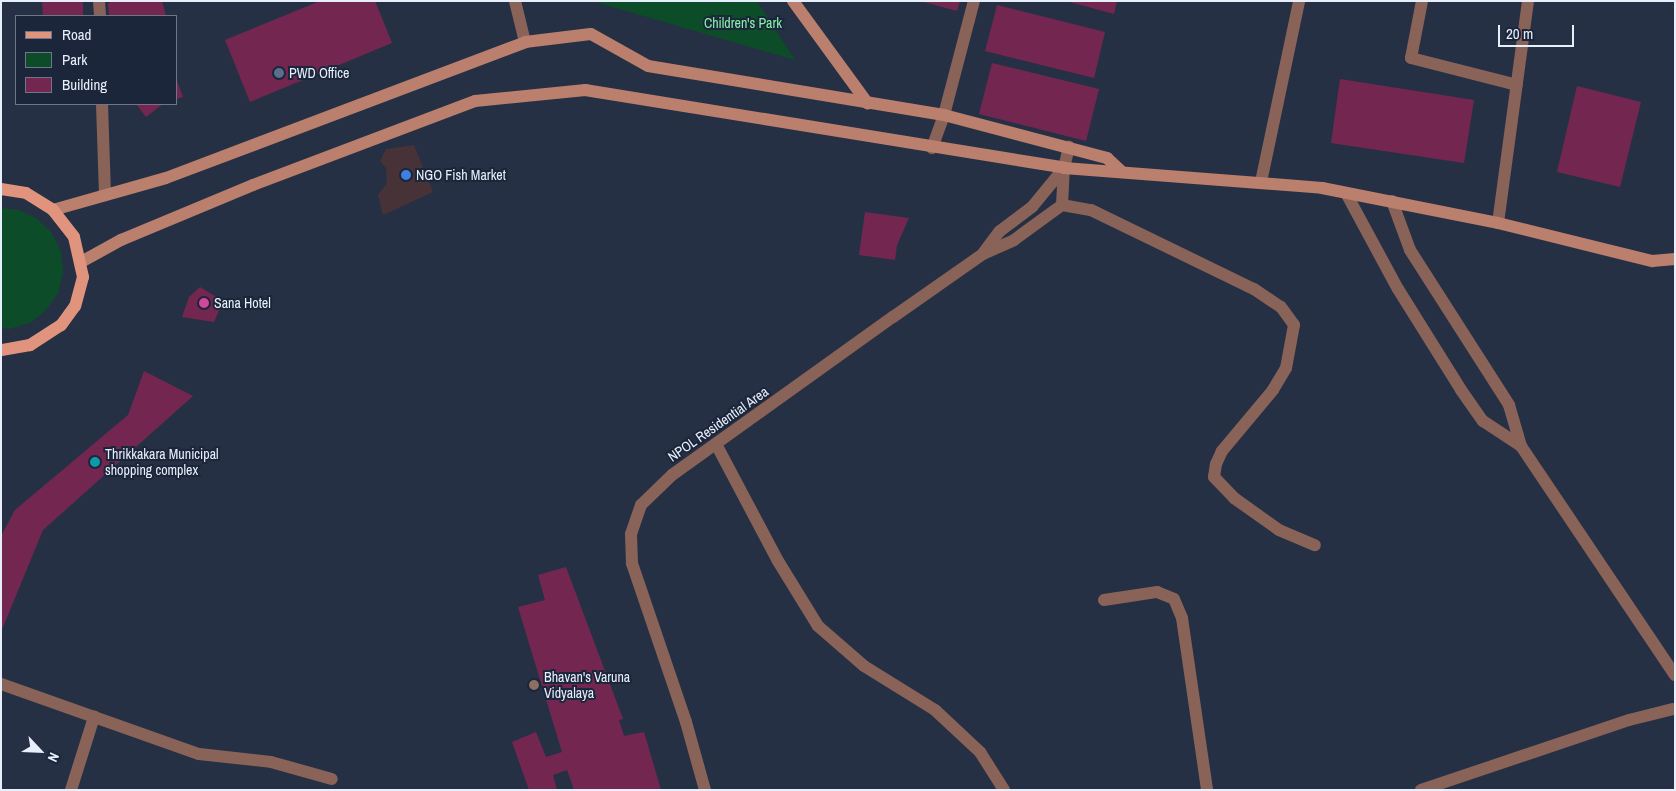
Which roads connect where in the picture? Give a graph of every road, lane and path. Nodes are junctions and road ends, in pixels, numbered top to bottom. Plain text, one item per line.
1 (99, 1) edge
2 (515, 1) edge
3 (794, 1) edge
4 (974, 1) edge
5 (1299, 1) edge
6 (1422, 1) edge
7 (1528, 1) edge
8 (100, 15) edge
9 (525, 42) junction
10 (1517, 86) junction
11 (868, 104) junction
12 (102, 105) edge
13 (944, 115) junction
14 (1069, 146) junction
15 (932, 148) junction
16 (1064, 168) junction
17 (1121, 171) junction
18 (1261, 182) junction
19 (1, 189) edge
20 (1346, 193) junction
21 (105, 195) junction
22 (1392, 202) junction
23 (1062, 205) junction
24 (53, 210) junction
25 (1498, 223) junction
26 (983, 254) junction
27 (1675, 259) edge
28 (81, 262) junction
29 (1, 350) edge
30 (716, 444) junction
31 (1521, 446) junction
32 (1314, 545) dead end
33 (1104, 600) dead end
34 (1675, 675) edge
35 (1, 684) edge
36 (1674, 707) edge
37 (94, 717) junction
38 (332, 779) dead end
39 (71, 790) edge
40 (705, 790) edge
41 (1004, 790) edge
42 (1207, 790) edge
43 (1420, 790) edge

1 - 8 street
2 - 9 street
3 - 11 main road
4 - 13 street
5 - 18 street
6 - 10 street
7 - 10 street
9 - 11 main road
9 - 21 main road
10 - 25 street
11 - 13 main road
12 - 21 street
13 - 14 main road
13 - 15 street
14 - 16 street
14 - 17 main road
15 - 16 main road
15 - 28 main road
16 - 17 main road
16 - 23 street
16 - 26 street
17 - 18 main road
18 - 20 main road
19 - 24 main road
20 - 22 main road
20 - 31 street
21 - 24 main road
22 - 25 main road
22 - 31 street
23 - 26 street, NPOL Residential Area
23 - 32 street
24 - 28 main road
25 - 27 main road
26 - 30 street, NPOL Residential Area
28 - 29 main road
30 - 40 street, NPOL Residential Area
30 - 41 street
31 - 34 street
33 - 42 street
35 - 37 street
36 - 43 street
37 - 38 street
37 - 39 street

